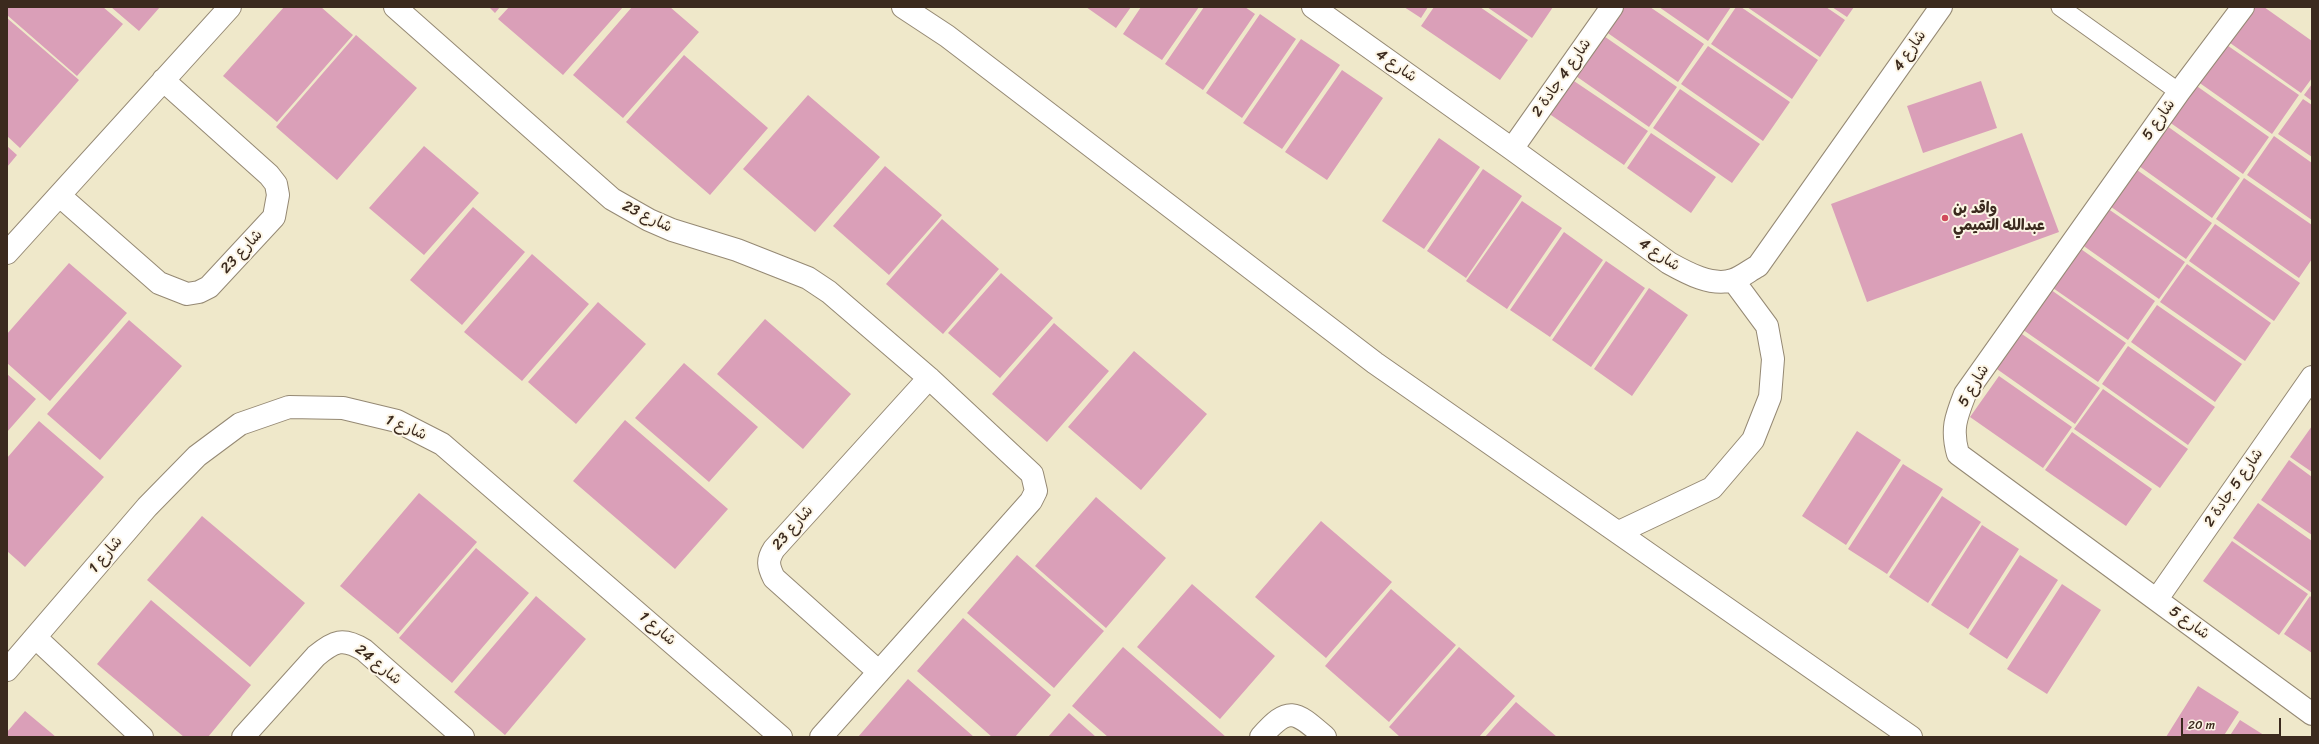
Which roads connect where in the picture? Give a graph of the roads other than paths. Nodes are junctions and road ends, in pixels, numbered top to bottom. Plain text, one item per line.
1 (230, 7) edge
2 (395, 7) edge
3 (902, 7) edge
4 (1313, 7) edge
5 (1612, 7) edge
6 (1941, 7) edge
7 (2060, 7) edge
8 (2243, 7) edge
9 (163, 80) junction
10 (2179, 92) junction
11 (1512, 149) junction
12 (60, 196) junction
13 (7, 253) edge
14 (1733, 280) junction
15 (2312, 377) edge
16 (929, 378) junction
17 (1619, 532) junction
18 (2157, 599) junction
19 (36, 638) junction
20 (7, 670) edge
21 (879, 672) junction
22 (2312, 714) edge
23 (142, 737) edge
24 (243, 737) edge
25 (463, 737) edge
26 (781, 737) edge
27 (821, 737) edge
28 (1261, 737) edge
29 (1325, 737) edge
30 (1911, 737) edge

1 - 9 street
2 - 16 street, شارع 23
3 - 17 street
4 - 11 street, شارع 4
5 - 11 street, شارع 4 جادة 2
6 - 14 street, شارع 4
7 - 10 lane
8 - 10 street, شارع 5
9 - 12 street
9 - 12 street, شارع 23
10 - 18 street, شارع 5
11 - 14 street, شارع 4
12 - 13 street
14 - 17 street
15 - 18 street, شارع 5 جادة 2
16 - 21 street, شارع 23
16 - 21 street, شارع 23
17 - 30 street
18 - 22 street, شارع 5
19 - 20 street, شارع 1
19 - 23 street
19 - 26 street, شارع 1
21 - 27 street, شارع 23
24 - 25 street, شارع 24
28 - 29 street

